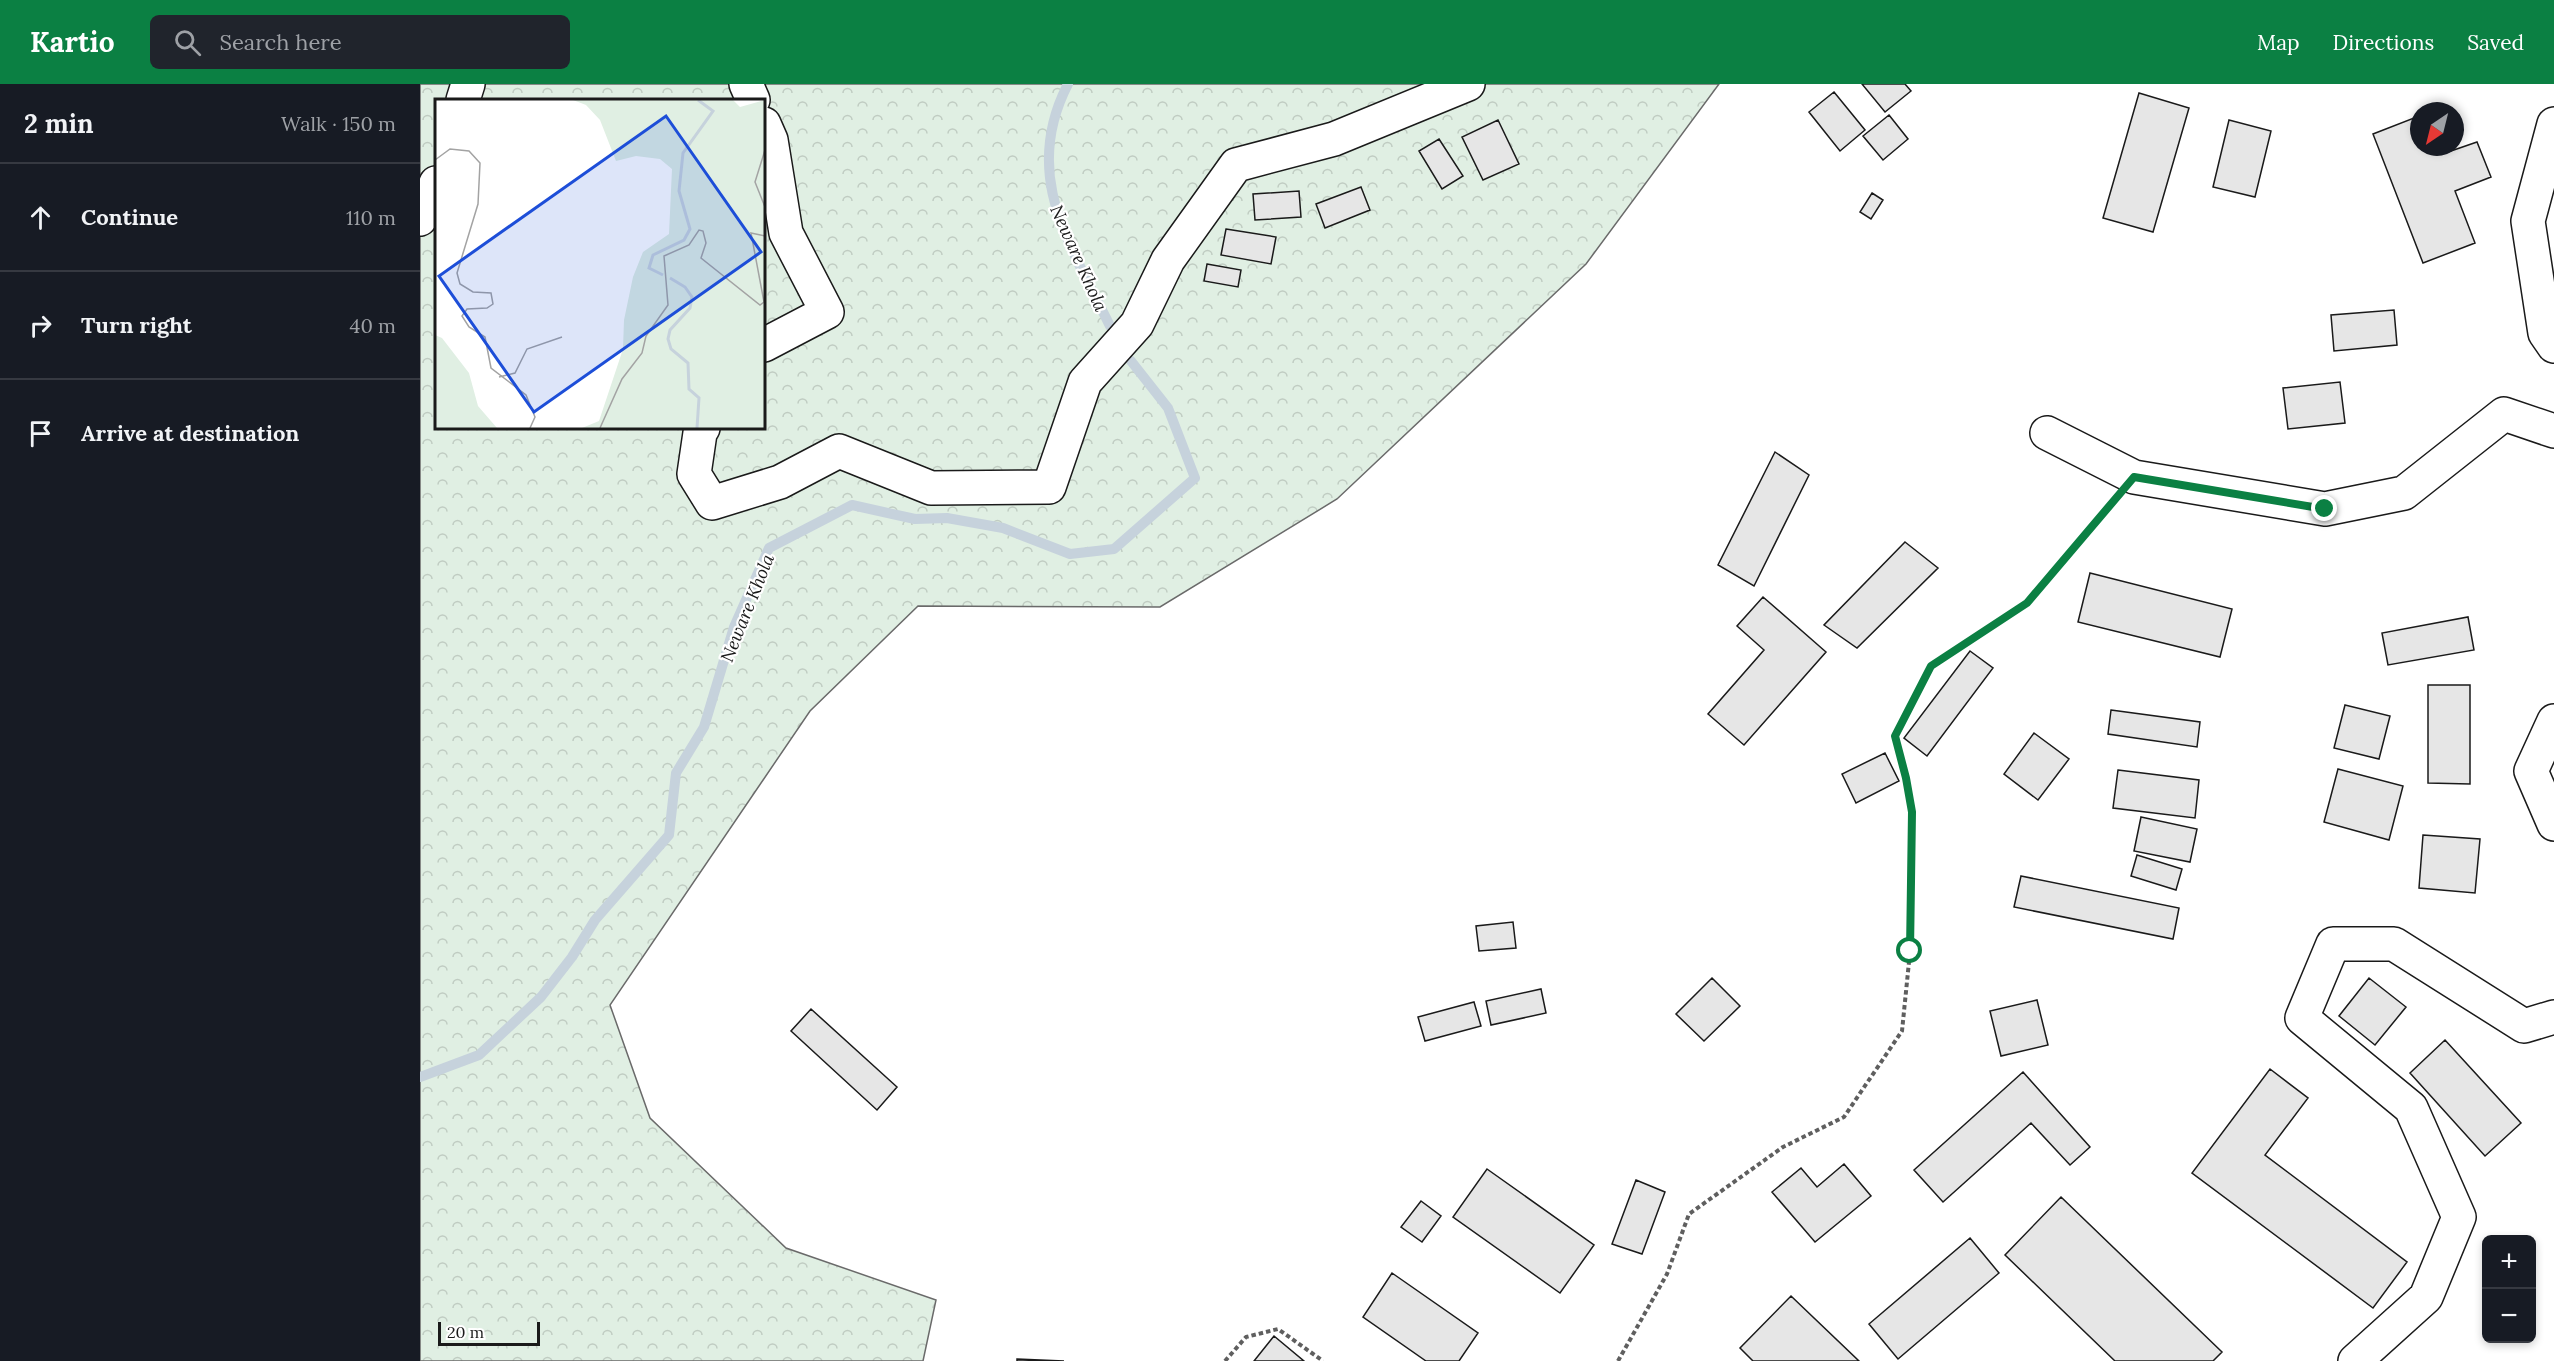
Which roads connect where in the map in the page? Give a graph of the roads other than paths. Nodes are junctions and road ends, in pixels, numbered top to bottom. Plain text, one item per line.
1 (468, 84) edge
2 (746, 84) edge
3 (1468, 84) edge
4 (463, 99) edge
5 (753, 99) edge
6 (2554, 124) edge
7 (765, 126) edge
8 (435, 186) edge
9 (420, 219) edge
10 (765, 344) edge
11 (2554, 346) edge
12 (702, 429) edge
13 (2554, 431) edge
14 (2047, 433) dead end
15 (2554, 721) edge
16 (2554, 824) edge
17 (2554, 1017) edge
18 (2355, 1361) edge

1 - 4 street
2 - 5 street
3 - 12 street
6 - 11 street
7 - 10 street
8 - 9 street
13 - 14 street
15 - 16 street
17 - 18 street

